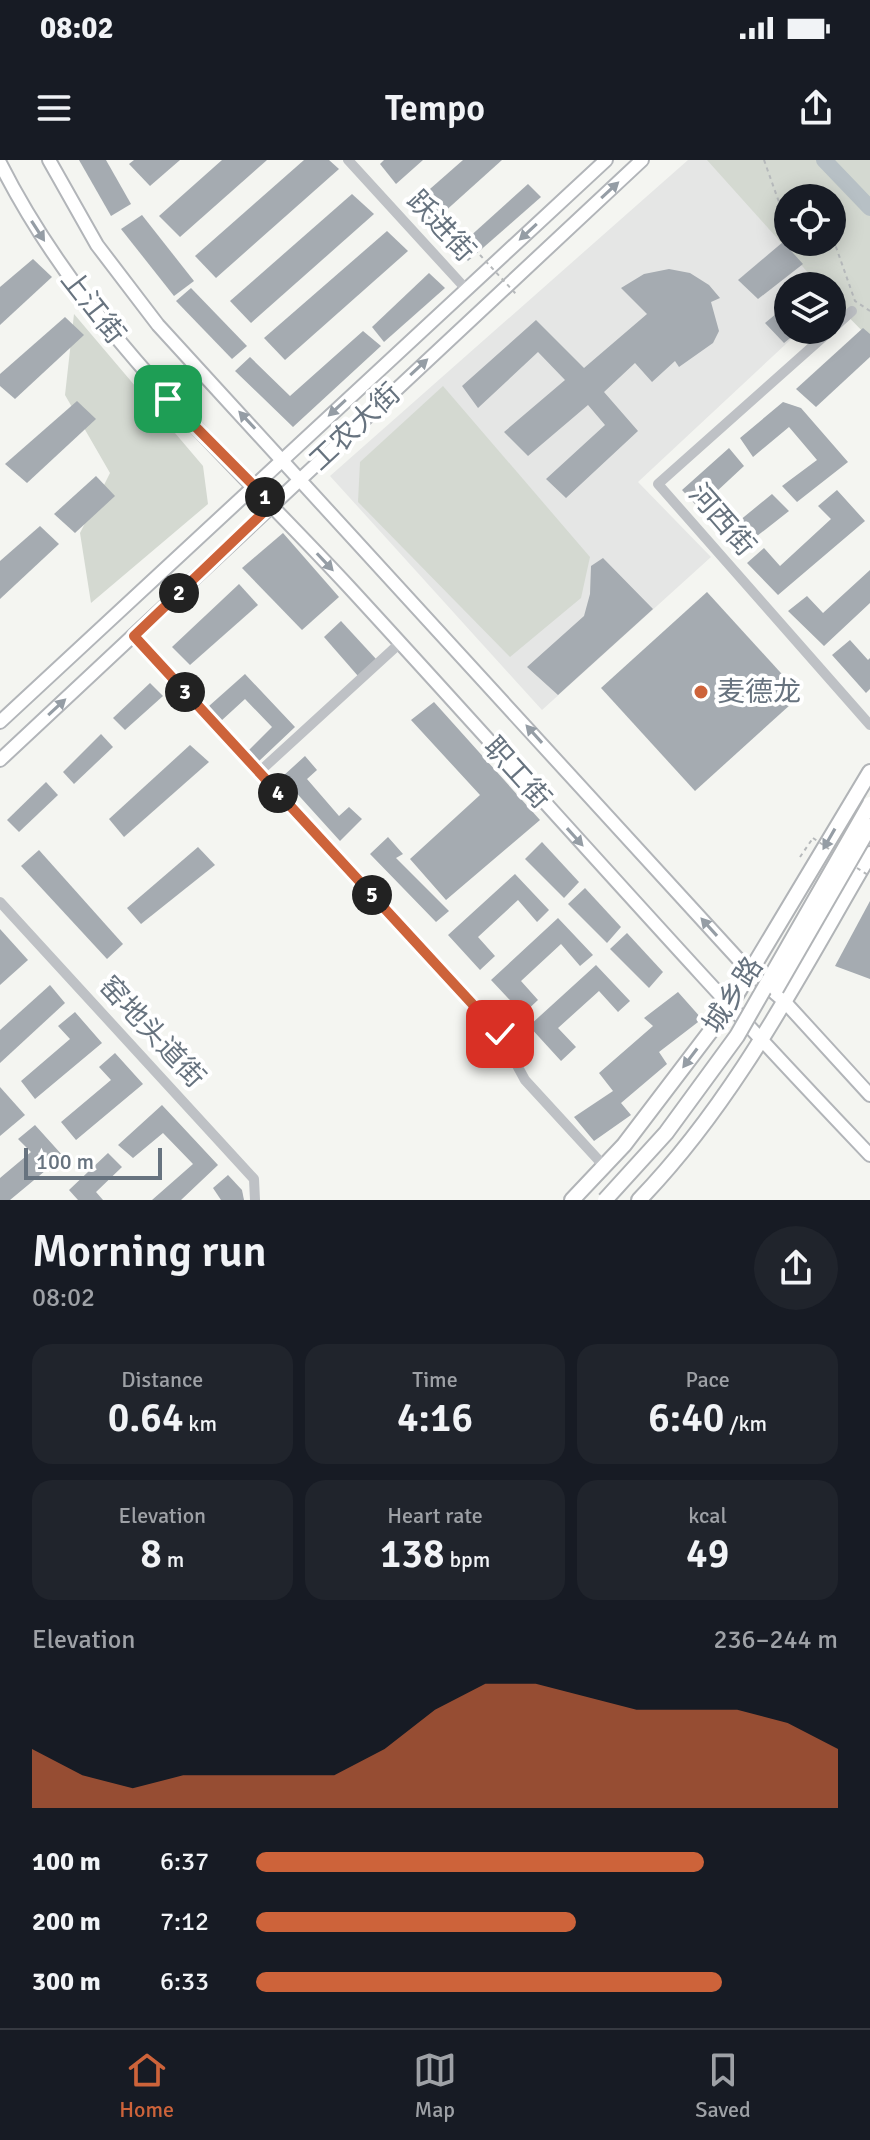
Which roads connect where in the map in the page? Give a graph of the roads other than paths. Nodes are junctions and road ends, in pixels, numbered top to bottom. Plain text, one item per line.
1 (49, 160) edge
2 (348, 160) edge
3 (606, 160) edge
4 (642, 160) edge
5 (0, 163) edge
6 (466, 289) junction
7 (852, 311) dead end
8 (846, 316) edge
9 (814, 344) edge
10 (282, 458) junction
11 (301, 477) junction
12 (253, 485) junction
13 (272, 504) junction
14 (134, 636) junction
15 (400, 643) junction
16 (0, 722) edge
17 (870, 725) edge
18 (0, 760) edge
19 (259, 772) junction
20 (870, 772) edge
21 (870, 804) edge
22 (870, 826) edge
23 (870, 854) edge
24 (0, 902) edge
25 (750, 972) junction
26 (784, 1001) junction
27 (729, 1007) junction
28 (762, 1042) junction
29 (870, 1095) edge
30 (870, 1155) edge
31 (604, 1166) junction
32 (255, 1200) edge
33 (572, 1200) edge
34 (605, 1200) edge
35 (618, 1200) edge
36 (639, 1200) edge

10 -> 1 main road, 上江街
2 - 6 street, 跃进街
3 -> 6 main road, 工农大街
11 -> 4 main road, 工农大街
5 -> 12 main road, 上江街
6 -> 10 main road, 工农大街
7 - 8 street, 河西街
9 - 17 street, 河西街
10 - 11 main road, 上江街
10 - 12 main road, 工农大街
11 - 13 main road, 工农大街
25 -> 11 main road, 职工街
12 - 13 main road, 上江街
12 - 16 main road, 工农大街
13 - 14 main road, 工农大街
13 -> 15 main road, 职工街
18 -> 14 main road, 工农大街
14 - 19 street
15 - 19 street
15 -> 27 main road, 职工街
19 - 31 street
20 -> 25 highway, 城乡路
21 - 34 highway, bridge
22 - 35 highway, bridge
23 - 26 highway, 城乡路
24 - 32 street, 窑地头道街
25 - 26 main road, 职工街
25 - 27 highway, 城乡路
26 - 28 highway, 城乡路
26 - 29 main road, 职工街
27 - 28 main road, 职工街
27 -> 31 highway, 城乡路
28 - 30 main road, 职工街
28 - 36 highway, 城乡路
31 - 33 highway, 城乡路

